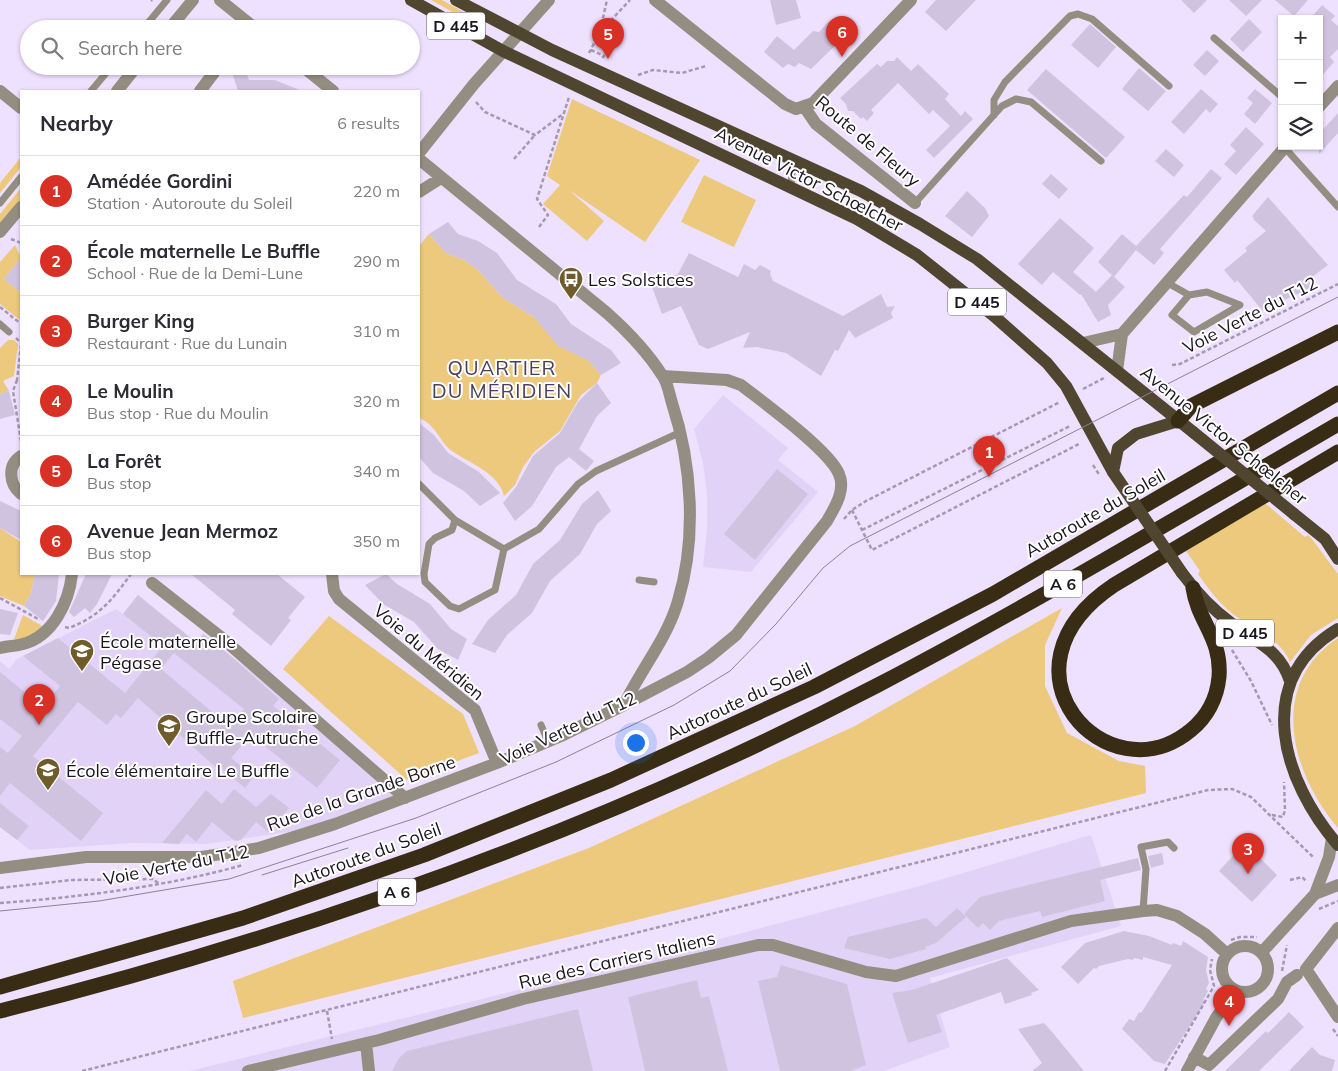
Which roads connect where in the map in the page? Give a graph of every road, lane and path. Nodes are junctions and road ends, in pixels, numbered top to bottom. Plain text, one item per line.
1 (167, 0) edge
2 (193, 0) edge
3 (220, 0) edge
4 (411, 0) edge
5 (456, 0) edge
6 (549, 0) edge
7 (607, 0) edge
8 (630, 0) edge
9 (656, 0) edge
10 (911, 0) edge
11 (150, 20) edge
12 (176, 20) edge
13 (245, 20) edge
14 (600, 32) junction
15 (519, 33) junction
16 (1214, 38) dead end
17 (502, 51) junction
18 (602, 60) dead end
19 (706, 66) dead end
20 (105, 75) edge
21 (130, 75) edge
22 (212, 75) edge
23 (314, 75) edge
24 (637, 76) dead end
25 (1169, 86) dead end
26 (1338, 86) edge
27 (93, 90) edge
28 (118, 90) edge
29 (201, 90) edge
30 (333, 90) edge
31 (0, 91) edge
32 (1278, 94) edge
33 (570, 96) dead end
34 (476, 102) dead end
35 (1321, 105) edge
36 (20, 107) edge
37 (805, 108) junction
38 (564, 113) junction
39 (994, 115) junction
40 (535, 135) junction
41 (1282, 150) edge
42 (1288, 150) edge
43 (420, 153) edge
44 (514, 159) dead end
45 (792, 159) junction
46 (420, 160) edge
47 (1101, 161) dead end
48 (20, 178) edge
49 (441, 178) junction
50 (791, 186) junction
51 (420, 191) edge
52 (0, 203) edge
53 (915, 203) joint
54 (1338, 207) edge
55 (20, 208) edge
56 (539, 227) dead end
57 (0, 232) edge
58 (1166, 282) junction
59 (1338, 284) edge
60 (1189, 295) junction
61 (0, 308) edge
62 (20, 323) edge
63 (0, 324) edge
64 (10, 332) dead end
65 (1338, 332) edge
66 (1122, 334) junction
67 (1083, 343) junction
68 (20, 354) edge
69 (1172, 365) dead end
70 (1118, 371) junction
71 (663, 376) junction
72 (17, 380) junction
73 (20, 381) edge
74 (1338, 393) edge
75 (1071, 396) junction
76 (1178, 421) junction
77 (1338, 424) edge
78 (1070, 426) dead end
79 (682, 432) junction
80 (20, 435) edge
81 (1079, 444) dead end
82 (1338, 452) edge
83 (20, 457) edge
84 (1113, 472) junction
85 (420, 485) edge
86 (20, 493) edge
87 (838, 501) junction
88 (852, 510) junction
89 (455, 520) junction
90 (840, 525) dead end
91 (862, 530) junction
92 (504, 549) junction
93 (1338, 559) edge
94 (72, 575) edge
95 (130, 575) edge
96 (332, 575) edge
97 (639, 580) dead end
98 (654, 582) dead end
99 (152, 583) dead end
100 (1193, 588) junction
101 (0, 598) edge
102 (51, 625) junction
103 (1338, 629) edge
104 (0, 648) edge
105 (1231, 648) dead end
106 (1290, 681) junction
107 (624, 705) junction
108 (541, 725) dead end
109 (1273, 728) dead end
110 (548, 741) junction
111 (496, 763) junction
112 (1288, 788) dead end
113 (405, 798) junction
114 (1271, 814) junction
115 (1335, 842) edge
116 (1174, 848) dead end
117 (1319, 863) dead end
118 (244, 864) dead end
119 (0, 868) edge
120 (1290, 880) dead end
121 (158, 883) junction
122 (1338, 885) edge
123 (0, 888) edge
124 (1313, 890) junction
125 (1338, 901) edge
126 (0, 903) edge
127 (1318, 910) dead end
128 (1143, 911) junction
129 (1338, 928) edge
130 (1261, 935) dead end
131 (1288, 942) dead end
132 (1223, 950) junction
133 (1262, 952) junction
134 (1302, 972) junction
135 (1280, 977) dead end
136 (0, 987) edge
137 (1238, 991) junction
138 (0, 1011) edge
139 (327, 1011) junction
140 (1338, 1017) edge
141 (366, 1043) junction
142 (334, 1050) junction
143 (1194, 1057) junction
144 (82, 1071) edge
145 (248, 1071) edge
146 (368, 1071) edge
147 (1165, 1071) edge
148 (1187, 1071) edge

1 - 11 lane
2 - 12 street
3 - 13 street
4 - 17 main road, Avenue Victor Schœlcher / D 445
5 - 15 main road, Avenue Victor Schœlcher / D 445
6 - 15 street
7 - 14 path
8 - 14 path
9 - 37 street, Route de Fleury
10 - 37 street
14 - 18 path
15 - 17 street
15 - 45 main road, Avenue Victor Schœlcher / D 445
16 - 32 lane
17 - 43 street
17 - 50 main road, Avenue Victor Schœlcher / D 445
19 - 24 path
20 - 27 lane
21 - 28 street
22 - 29 street
23 - 30 street
25 - 39 lane
26 - 35 street
31 - 36 street
33 - 38 path
34 - 40 path
37 - 53 street, Route de Fleury
38 - 40 path
38 - 56 path
39 - 47 lane
39 - 53 lane
40 - 44 path
41 - 58 street
42 - 54 lane
45 - 50 lane
45 - 67 main road, Avenue Victor Schœlcher / D 445
46 - 49 street
48 - 52 lane
49 - 51 street
49 - 71 street
50 - 75 main road, Avenue Victor Schœlcher / D 445
55 - 57 street
58 - 60 lane
58 - 66 street
59 - 69 path, Voie Verte du T12
60 - 60 lane
61 - 62 path
63 - 64 lane
65 - 76 highway
66 - 67 street
66 - 70 street
67 - 70 main road, Avenue Victor Schœlcher / D 445
68 - 72 path
70 - 75 path
70 - 76 main road, Avenue Victor Schœlcher / D 445
71 - 79 street
71 - 87 street
72 - 73 path
72 - 80 path
74 - 136 highway, Autoroute du Soleil / A 6
75 - 84 main road, Avenue Victor Schœlcher / D 445
75 - 88 path
76 - 84 main road
76 - 93 main road, Avenue Victor Schœlcher / D 445, bridge
77 - 138 highway, A 6
78 - 91 path
79 - 92 lane
79 - 107 street
81 - 91 path
82 - 100 highway
83 - 86 street
84 - 100 main road, Avenue Victor Schœlcher / D 445, bridge
85 - 89 lane
87 - 88 path
87 - 107 street, Rue de la Grande Borne
88 - 90 path
88 - 91 path
89 - 92 lane
89 - 92 lane
94 - 102 street
95 - 102 path
96 - 111 street, Voie du Méridien
97 - 98 lane
99 - 113 street
100 - 106 main road, Avenue Victor Schœlcher / D 445
101 - 102 path
102 - 104 street
103 - 106 main road
105 - 109 path
106 - 115 main road
107 - 110 street, Rue de la Grande Borne
108 - 110 lane
110 - 111 street, Rue de la Grande Borne
111 - 113 street, Rue de la Grande Borne
112 - 114 path
113 - 119 street, Rue de la Grande Borne
114 - 117 path
114 - 139 path
115 - 124 street
116 - 128 lane
118 - 121 path, Voie Verte du T12
120 - 124 path
121 - 123 path
121 - 126 path, Voie Verte du T12
122 - 124 street
124 - 133 street
125 - 127 path
128 - 132 street, Rue des Carriers Italiens
128 - 141 street, Rue des Carriers Italiens
129 - 134 street
130 - 132 path
131 - 135 path
132 - 133 street
132 - 137 street
132 - 147 path
133 - 137 street
134 - 140 street
134 - 143 street
137 - 143 street
139 - 142 path
139 - 144 path
141 - 142 street, Rue des Carriers Italiens
141 - 146 street
142 - 145 street, Rue des Carriers Italiens
143 - 148 street

